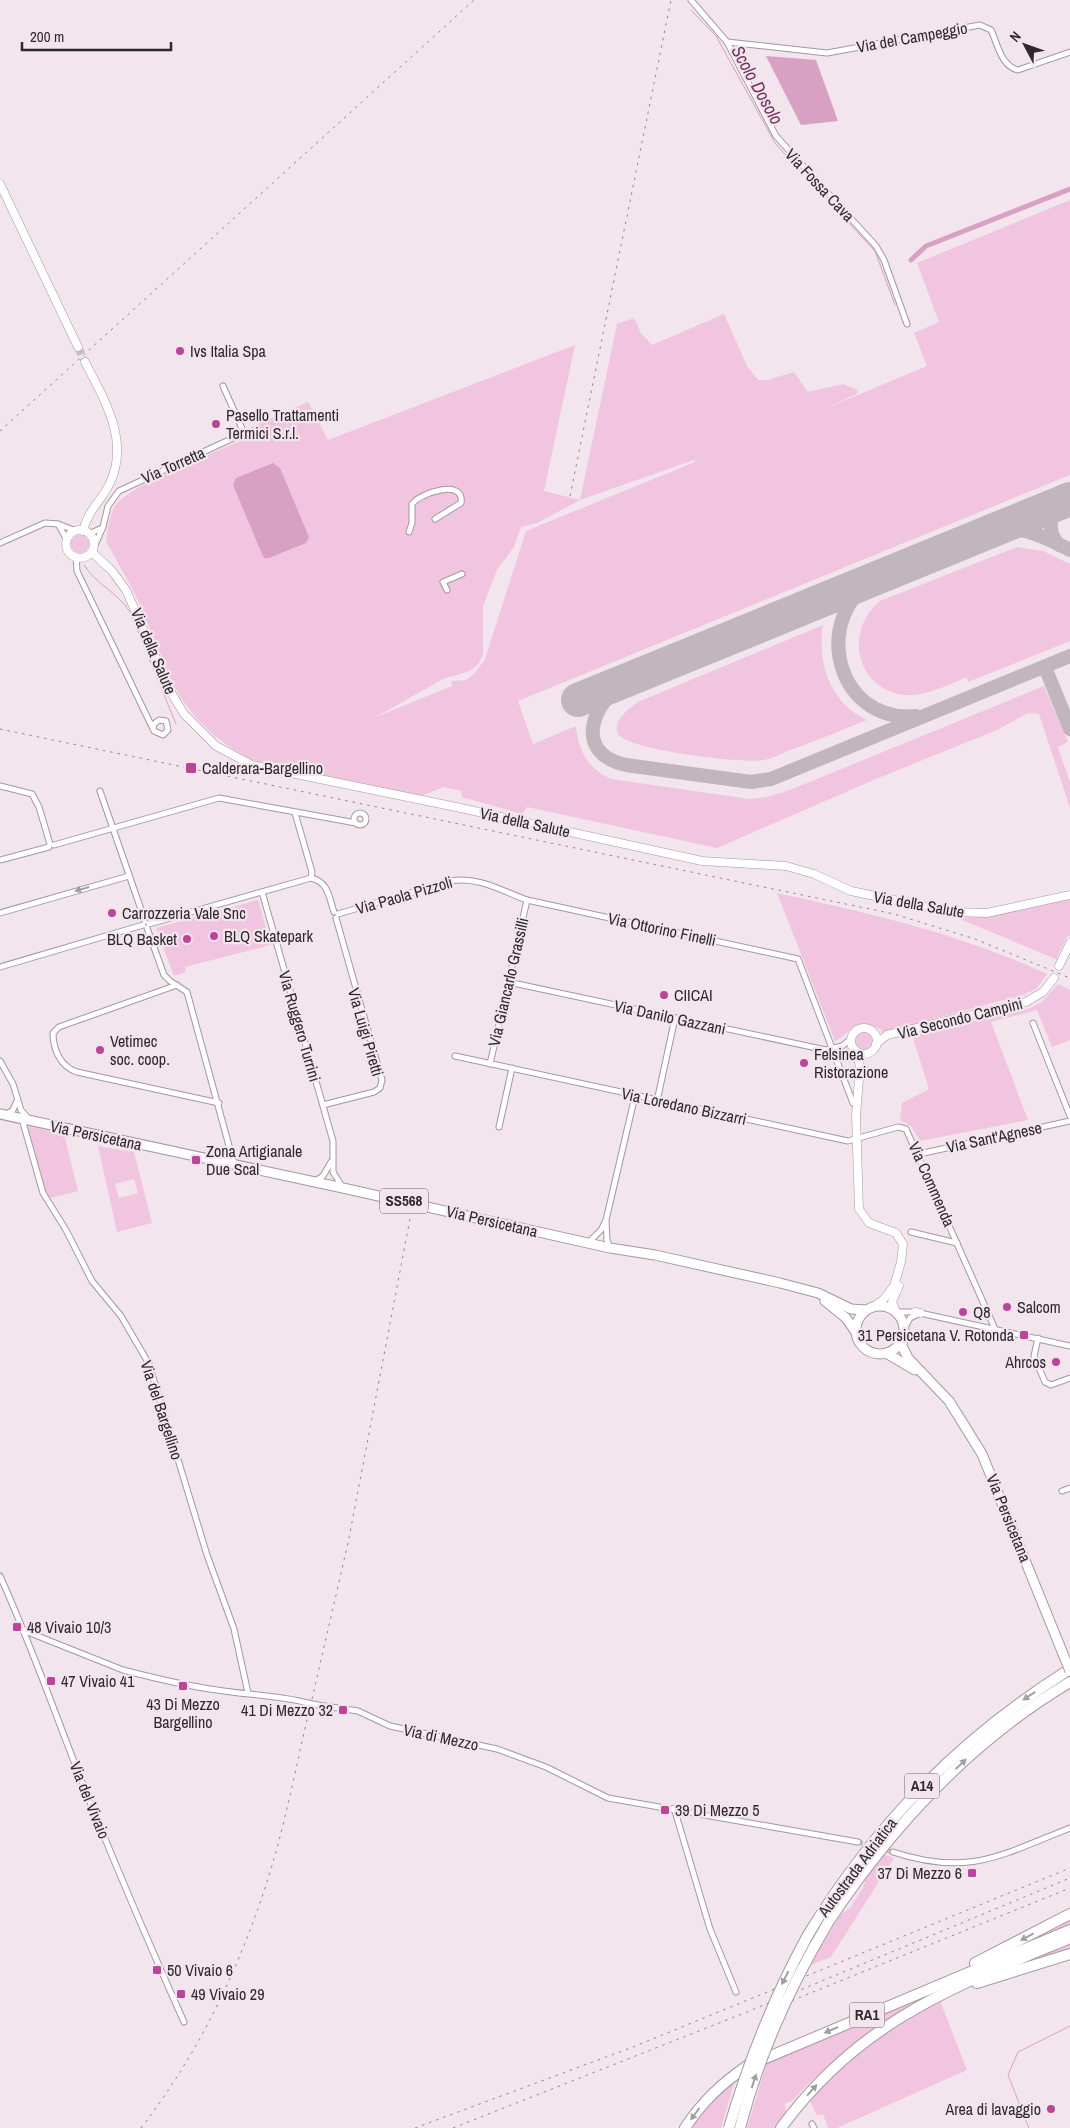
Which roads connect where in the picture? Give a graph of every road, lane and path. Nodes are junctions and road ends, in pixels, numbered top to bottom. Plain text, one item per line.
1 (691, 0) edge
2 (727, 42) junction
3 (1070, 52) edge
4 (0, 184) edge
5 (908, 324) dead end
6 (78, 347) tunnel mouth
7 (85, 362) tunnel mouth
8 (223, 386) dead end
9 (435, 519) dead end
10 (58, 524) junction
11 (102, 527) junction
12 (83, 532) junction
13 (408, 532) dead end
14 (67, 540) junction
15 (0, 542) edge
16 (92, 549) junction
17 (76, 558) junction
18 (462, 574) dead end
19 (447, 590) dead end
20 (147, 717) junction
21 (157, 721) junction
22 (153, 729) junction
23 (0, 786) edge
24 (100, 791) dead end
25 (295, 813) junction
26 (356, 823) dead end
27 (112, 828) junction
28 (51, 845) junction
29 (0, 860) edge
30 (129, 876) junction
31 (311, 878) junction
32 (262, 892) junction
33 (1068, 894) edge
34 (527, 900) junction
35 (332, 905) junction
36 (0, 913) edge
37 (338, 916) junction
38 (146, 924) junction
39 (1070, 943) edge
40 (1059, 966) dead end
41 (0, 967) edge
42 (1054, 978) dead end
43 (508, 982) junction
44 (178, 986) junction
45 (675, 1018) junction
46 (1033, 1023) dead end
47 (872, 1030) junction
48 (887, 1035) junction
49 (851, 1039) junction
50 (876, 1044) junction
51 (842, 1046) junction
52 (832, 1050) junction
53 (855, 1050) junction
54 (869, 1053) junction
55 (455, 1056) dead end
56 (0, 1061) edge
57 (490, 1064) junction
58 (860, 1067) junction
59 (512, 1068) junction
60 (635, 1096) junction
61 (17, 1098) junction
62 (657, 1101) junction
63 (218, 1103) junction
64 (853, 1103) dead end
65 (323, 1105) junction
66 (2, 1115) edge
67 (1070, 1116) edge
68 (22, 1119) junction
69 (32, 1121) junction
70 (1070, 1121) edge
71 (499, 1127) dead end
72 (857, 1139) junction
73 (919, 1154) junction
74 (332, 1161) junction
75 (234, 1164) junction
76 (858, 1164) junction
77 (314, 1181) junction
78 (343, 1188) junction
79 (606, 1220) junction
80 (910, 1232) dead end
81 (588, 1243) junction
82 (957, 1243) junction
83 (610, 1248) junction
84 (808, 1291) junction
85 (869, 1308) junction
86 (896, 1312) junction
87 (918, 1312) junction
88 (995, 1329) junction
89 (856, 1331) junction
90 (903, 1333) junction
91 (1038, 1338) junction
92 (1070, 1346) edge
93 (886, 1353) junction
94 (925, 1378) junction
95 (1070, 1378) edge
96 (1070, 1488) edge
97 (1062, 1491) dead end
98 (0, 1576) edge
99 (25, 1631) junction
100 (1070, 1670) edge
101 (1070, 1682) edge
102 (248, 1693) junction
103 (674, 1808) junction
104 (1070, 1828) edge
105 (858, 1842) tunnel mouth
106 (893, 1852) tunnel mouth
107 (1070, 1914) edge
108 (1070, 1930) edge
109 (1070, 1938) edge
110 (1070, 1954) edge
111 (736, 1992) dead end
112 (888, 2006) junction
113 (911, 2009) junction
114 (184, 2022) dead end
115 (685, 2128) edge
116 (729, 2128) edge
117 (740, 2128) edge
118 (781, 2128) edge

1 - 2 street, Via Fossa Cava
2 - 3 street, Via del Campeggio
2 - 5 street, Via Fossa Cava
4 - 6 street
7 - 12 street
8 - 11 street, Via Torretta
9 - 13 street
10 - 12 street
10 - 14 street
10 - 15 street
11 - 12 street
11 - 16 street, Via Torretta
12 - 14 street
12 - 16 street, Via della Salute
14 - 17 street
16 - 17 street
16 - 33 street, Via della Salute
17 - 20 street
18 - 19 street
20 - 21 street
20 - 22 street
21 - 22 street
21 - 22 street
23 - 28 street
24 - 27 street
25 - 26 street
25 - 27 street
25 - 31 street
27 - 28 street
27 - 30 street
28 - 29 street
30 -> 36 street
30 - 38 street
31 - 32 street
31 - 35 street, Via Luigi Piretti
32 - 38 street
32 - 65 street, Via Ruggero Turrini
34 - 37 street, Via Paola Pizzoli
34 - 43 street, Via Giancarlo Grassilli
34 - 52 street, Via Ottorino Finelli
35 - 37 street, Via Luigi Piretti
35 - 37 street
37 - 65 street, Via Luigi Piretti
38 - 41 street
38 - 44 street
39 - 40 street
42 - 48 street, Via Secondo Campini
43 - 45 street, Via Danilo Gazzani
43 - 57 street, Via Giancarlo Grassilli
44 - 63 street
44 - 63 street
45 - 52 street, Via Danilo Gazzani
45 - 62 street
46 - 67 street
47 - 48 street, Via Secondo Campini
47 - 49 street
47 - 50 street
48 - 50 street, Via Secondo Campini
49 - 51 street
49 - 53 street
50 - 54 street
51 - 52 street
51 - 53 street
52 - 64 street
53 - 54 street
53 - 58 street
54 - 58 street
55 - 57 street, Via Loredano Bizzarri
56 - 61 street
57 - 59 street, Via Loredano Bizzarri
58 - 72 street
59 - 60 street, Via Loredano Bizzarri
59 - 71 street
60 - 62 street, Via Loredano Bizzarri
60 - 79 street
61 - 66 street
61 - 69 street
62 - 72 street, Via Loredano Bizzarri
63 - 75 street
65 - 74 street, Via Ruggero Turrini
66 - 68 main road, Via Persicetana / SS568
68 - 69 main road, Via Persicetana / SS568
68 - 102 street, Via del Bargellino
69 - 75 main road, Via Persicetana / SS568
70 - 73 street, Via Sant'Agnese
72 - 73 street, Via Commenda
72 - 76 street
73 - 82 street, Via Commenda
74 - 77 street
74 - 78 street, Via Ruggero Turrini
75 - 77 main road, Via Persicetana / SS568
76 - 85 street
76 - 86 street
77 - 78 main road, Via Persicetana / SS568
78 - 81 main road, Via Persicetana / SS568
79 - 81 street
79 - 83 street
80 - 82 street, Via Commenda
81 - 83 main road, Via Persicetana / SS568
82 - 88 street, Via Commenda
83 - 84 main road, Via Persicetana / SS568
84 - 85 main road, Via Persicetana / SS568
84 - 89 main road, Via Persicetana / SS568
85 - 86 main road
85 - 89 main road
86 - 87 street
86 - 90 main road
87 - 88 street
87 - 90 street
88 - 91 street
89 - 93 main road
90 - 93 main road
90 - 94 main road, Via Persicetana
91 - 92 street
91 - 95 street
93 - 94 main road, Via Persicetana
94 - 100 main road, Via Persicetana, bridge
96 - 97 street
98 - 99 street, Via del Vivaio
99 - 102 street, Via di Mezzo
99 - 114 street, Via del Vivaio
100 -> 116 highway, Autostrada Adriatica / A14, bridge
117 -> 101 highway, Autostrada Adriatica / A14, bridge
102 - 103 street, Via di Mezzo, bridge
103 - 105 street, Via di Mezzo
103 - 111 street
104 - 106 street
107 -> 112 highway
108 - 112 highway, RA1
109 - 113 highway, RA1
110 - 113 highway
112 -> 115 highway, RA1
118 -> 113 highway, RA1

